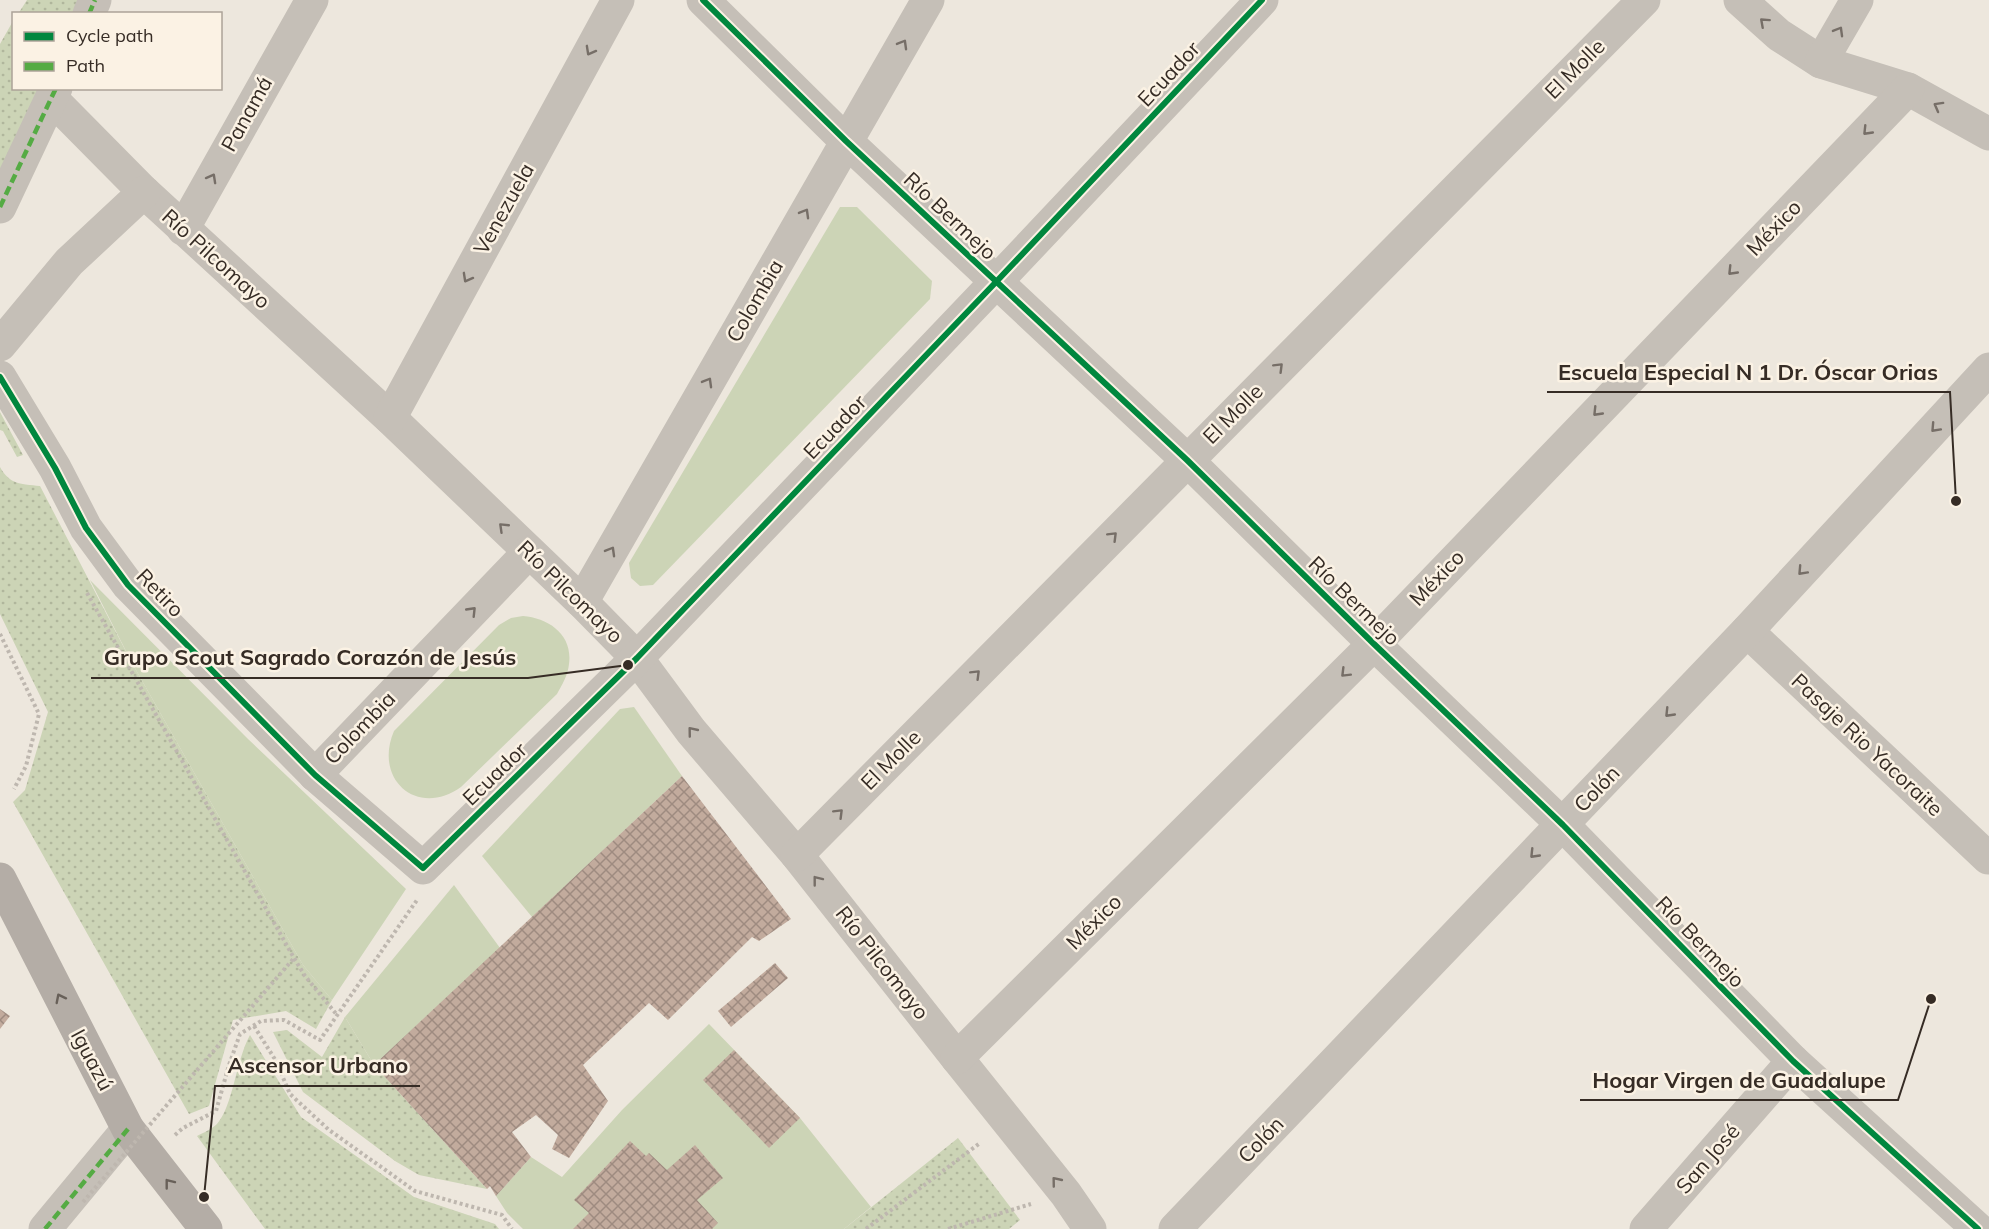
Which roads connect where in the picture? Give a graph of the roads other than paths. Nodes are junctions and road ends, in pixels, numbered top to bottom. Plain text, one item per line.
1 (312, 0) edge
2 (618, 0) edge
3 (703, 0) edge
4 (928, 0) edge
5 (1262, 0) edge
6 (1644, 0) edge
7 (1740, 0) edge
8 (1857, 0) edge
9 (1821, 62) junction
10 (1908, 88) junction
11 (54, 94) edge
12 (1989, 134) edge
13 (846, 141) junction
14 (144, 192) junction
15 (0, 207) edge
16 (183, 229) junction
17 (996, 282) junction
18 (0, 345) edge
19 (1989, 369) edge
20 (0, 377) edge
21 (390, 418) junction
22 (1187, 460) junction
23 (529, 552) junction
24 (582, 602) junction
25 (1747, 631) junction
26 (1374, 644) junction
27 (637, 658) junction
28 (315, 775) junction
29 (1563, 825) junction
30 (797, 855) junction
31 (1988, 858) edge
32 (423, 868) joint
33 (0, 879) edge
34 (957, 1058) junction
35 (1793, 1062) junction
36 (128, 1130) junction
37 (45, 1229) edge
38 (206, 1229) edge
39 (1090, 1229) edge
40 (1175, 1229) edge
41 (1647, 1229) edge
42 (1978, 1229) edge

16 -> 1 street, Panamá
2 -> 21 street, Venezuela
3 - 13 street, Río Bermejo
13 -> 4 street, Colombia
5 - 17 street, Ecuador
22 -> 6 street, El Molle
9 -> 7 street
9 -> 8 street
9 - 10 street
12 -> 10 street
10 -> 26 street, México
11 - 14 street, Río Pilcomayo
11 - 15 street
13 - 17 street, Río Bermejo
24 -> 13 street, Colombia
14 - 16 street, Río Pilcomayo
14 - 18 street
16 - 21 street, Río Pilcomayo
17 - 22 street, Río Bermejo
17 - 27 street, Ecuador
19 -> 25 street, Colón
20 - 28 street, Retiro
23 -> 21 street, Río Pilcomayo
22 - 26 street, Río Bermejo
30 -> 22 street, El Molle
23 - 24 street, Río Pilcomayo
28 -> 23 street, Colombia
24 - 27 street, Río Pilcomayo
25 -> 29 street, Colón
25 - 31 street, Pasaje Rio Yacoraite
26 - 29 street, Río Bermejo
26 -> 34 street, México
30 -> 27 street, Río Pilcomayo
27 - 32 street, Ecuador
28 - 32 street, Retiro
29 - 35 street, Río Bermejo
29 -> 40 street, Colón
34 -> 30 street, Río Pilcomayo
36 -> 33 main road, Iguazú
39 -> 34 street, Río Pilcomayo
35 - 41 street, San José
35 - 42 street, Río Bermejo
36 - 37 street
38 -> 36 main road, Iguazú

